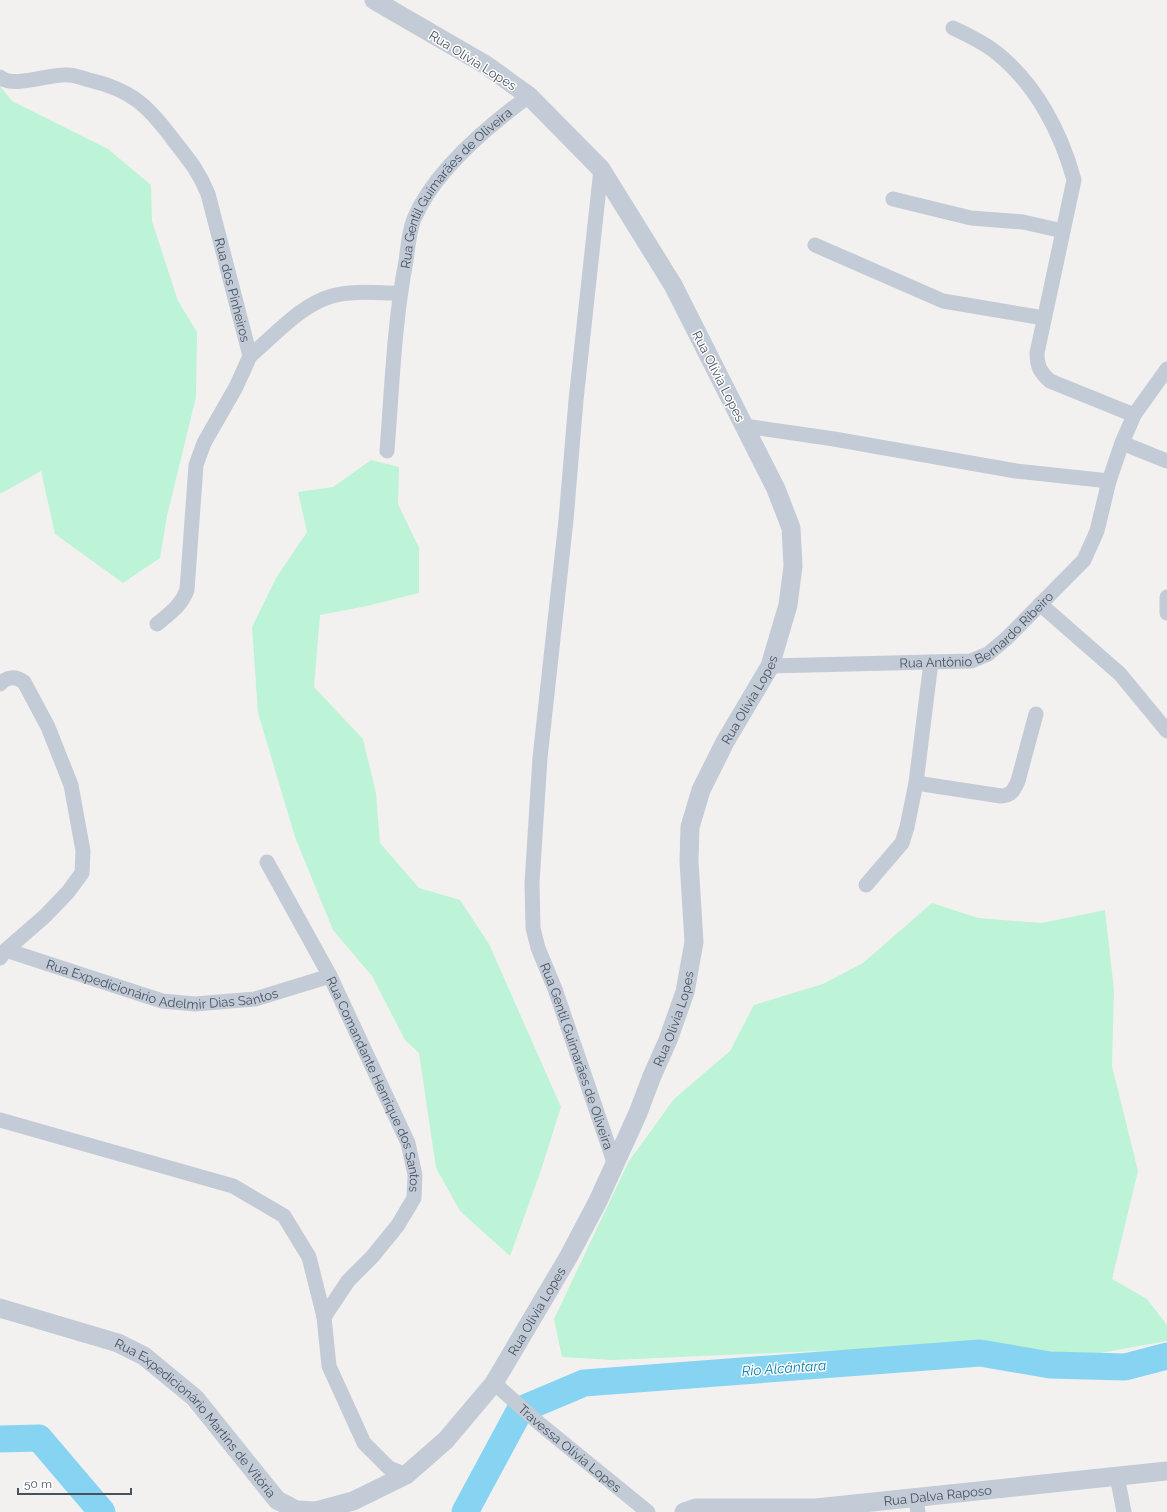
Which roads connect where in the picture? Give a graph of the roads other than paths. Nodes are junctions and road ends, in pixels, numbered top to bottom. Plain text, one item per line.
1 (374, 0) edge
2 (953, 28) dead end
3 (0, 77) edge
4 (529, 96) junction
5 (601, 169) junction
6 (893, 199) dead end
7 (1063, 231) junction
8 (815, 244) dead end
9 (400, 292) junction
10 (1044, 318) junction
11 (250, 356) junction
12 (1167, 368) edge
13 (1134, 415) junction
14 (744, 426) junction
15 (1122, 443) junction
16 (387, 451) dead end
17 (1167, 461) edge
18 (1109, 481) junction
19 (1167, 597) edge
20 (1040, 604) junction
21 (1167, 613) edge
22 (157, 624) dead end
23 (931, 662) junction
24 (770, 666) junction
25 (0, 684) edge
26 (1036, 714) dead end
27 (1167, 731) edge
28 (916, 783) junction
29 (267, 862) dead end
30 (866, 885) dead end
31 (3, 954) edge
32 (330, 976) junction
33 (0, 1120) edge
34 (615, 1165) junction
35 (0, 1308) edge
36 (324, 1317) junction
37 (494, 1383) junction
38 (1167, 1471) edge
39 (406, 1475) junction
40 (1117, 1476) junction
41 (917, 1504) edge
42 (648, 1512) edge
43 (684, 1512) edge
44 (1124, 1512) edge

1 - 4 street, Rua Olívia Lopes
2 - 7 street
3 - 11 street, Rua dos Pinheiros
4 - 5 street, Rua Olívia Lopes
4 - 9 street, Rua Gentil Guimarães de Oliveira
5 - 14 street, Rua Olívia Lopes
5 - 34 street, Rua Gentil Guimarães de Oliveira
6 - 7 street
7 - 10 street
8 - 10 street
9 - 11 street, Rua Gentil Guimarães de Oliveira
9 - 16 street, Rua Gentil Guimarães de Oliveira
10 - 13 street
11 - 22 street, Rua dos Pinheiros
12 - 13 street, Rua Antônio Bernardo Ribeiro
13 - 15 street, Rua Antônio Bernardo Ribeiro
14 - 18 street
14 - 24 street, Rua Olívia Lopes
15 - 17 street
15 - 18 street, Rua Antônio Bernardo Ribeiro
18 - 20 street, Rua Antônio Bernardo Ribeiro
19 - 21 street
20 - 23 street, Rua Antônio Bernardo Ribeiro
20 - 27 street
23 - 24 street, Rua Antônio Bernardo Ribeiro
23 - 28 street
24 - 34 street, Rua Olívia Lopes
25 - 31 street
26 - 28 street
28 - 30 street
29 - 32 street, Rua Comandante Henrique dos Santos
31 - 32 street, Rua Expedicionário Adelmir Dias Santos
32 - 36 street, Rua Comandante Henrique dos Santos
33 - 36 street
34 - 37 street, Rua Olívia Lopes
35 - 39 street, Rua Expedicionário Martins de Vitória
36 - 39 street
37 - 39 street, Rua Olívia Lopes
37 - 42 street, Travessa Olívia Lopes
38 - 40 street, Rua Dalva Raposo
40 - 41 street, Rua Dalva Raposo
40 - 44 street
41 - 43 street, Rua Dalva Raposo

